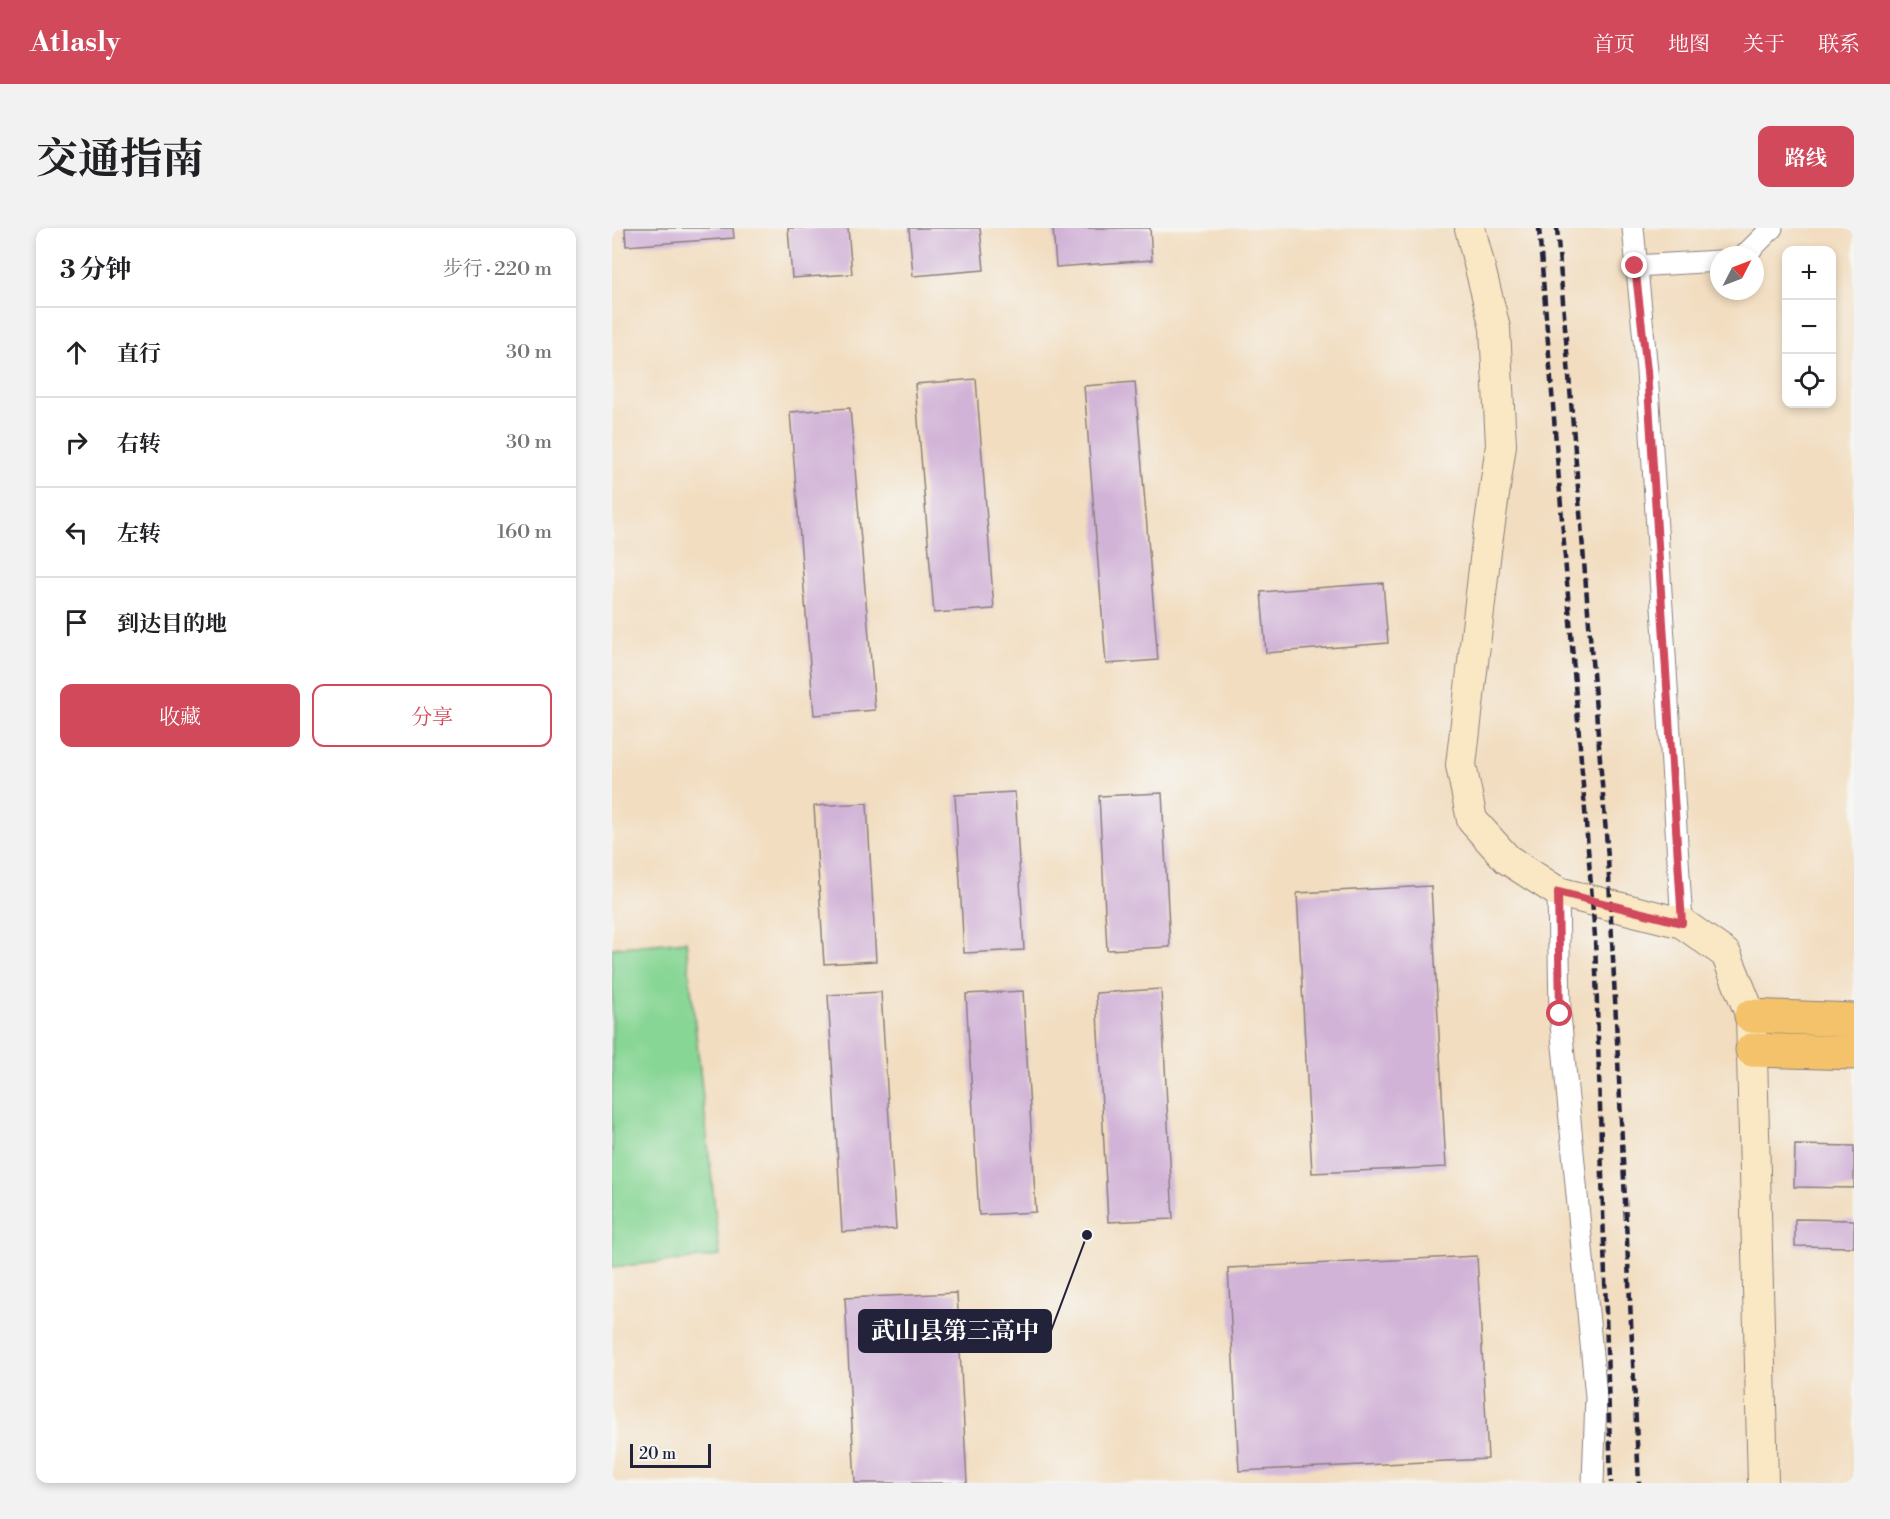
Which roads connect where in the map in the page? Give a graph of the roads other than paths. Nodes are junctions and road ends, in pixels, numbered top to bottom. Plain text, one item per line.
1 (1470, 228) edge
2 (1633, 228) edge
3 (1772, 228) edge
4 (1754, 246) edge
5 (1710, 262) edge
6 (1635, 266) junction
7 (1558, 892) junction
8 (1682, 923) junction
9 (1751, 1016) junction
10 (1854, 1020) edge
11 (1752, 1050) junction
12 (1854, 1053) edge
13 (1593, 1483) edge
14 (1763, 1483) edge

1 - 7 main road
2 - 6 street
3 - 4 street
5 - 6 street
6 - 8 street
7 - 8 main road
7 - 13 street
8 - 9 main road
9 - 10 main road
9 - 11 main road
11 - 12 main road
11 - 14 main road

